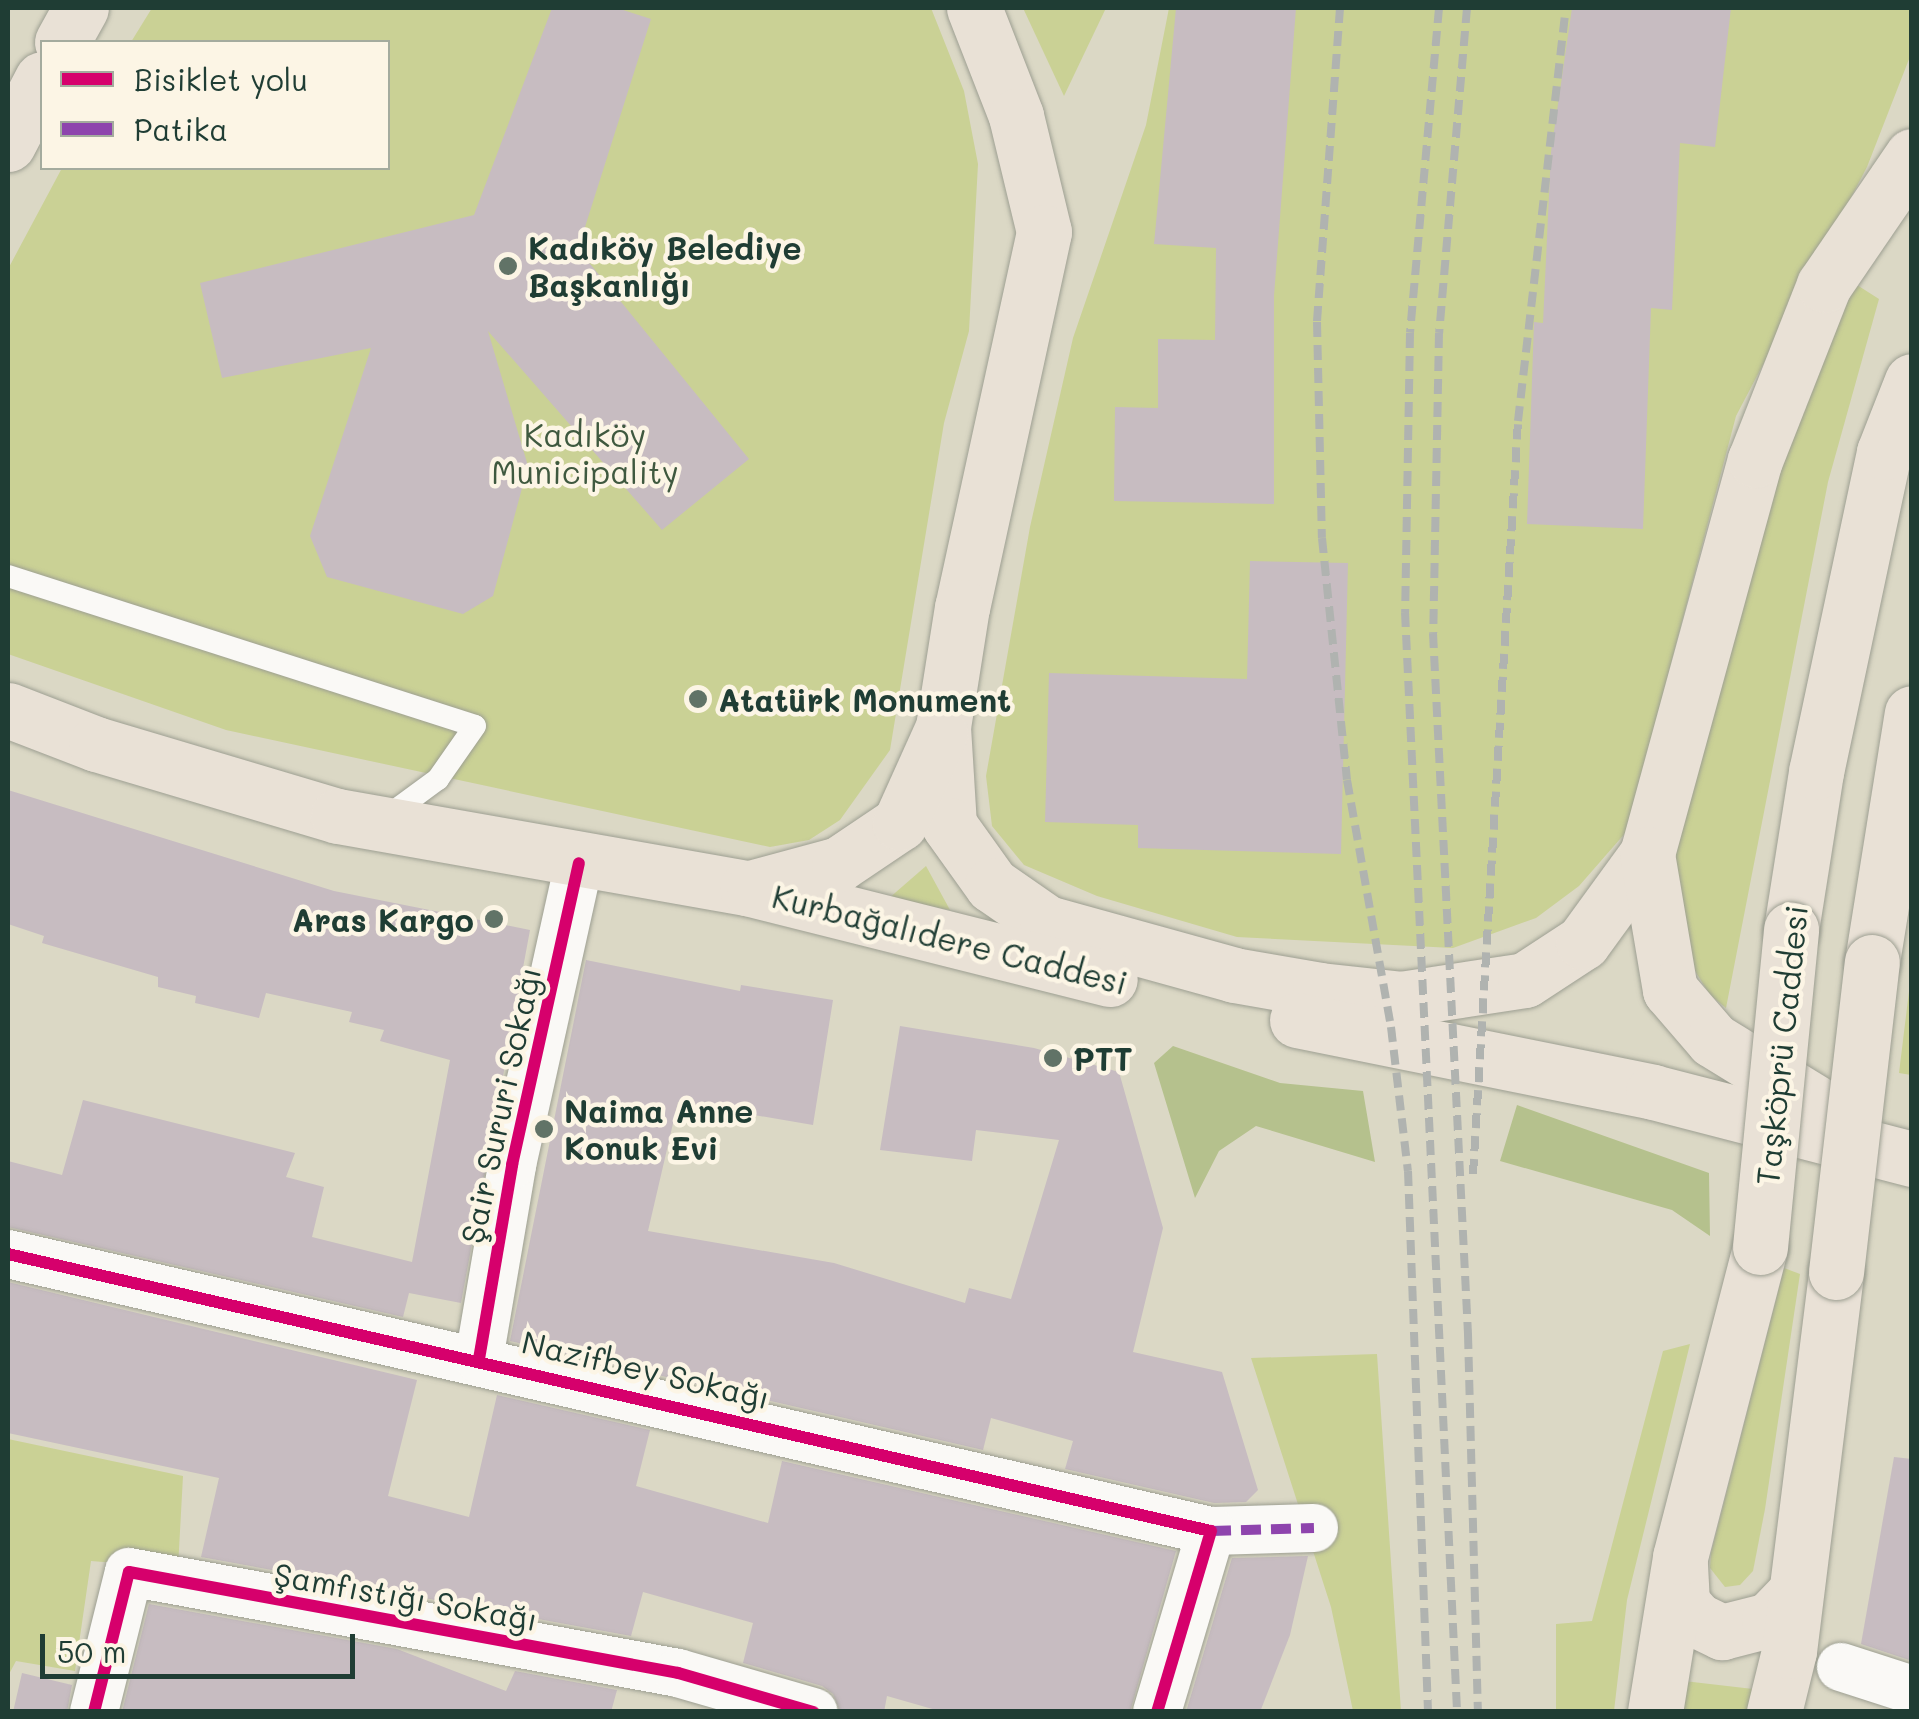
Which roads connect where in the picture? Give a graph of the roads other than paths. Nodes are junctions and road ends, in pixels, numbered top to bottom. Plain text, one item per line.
1 (81, 8) edge
2 (974, 8) edge
3 (63, 40) edge
4 (40, 83) edge
5 (8, 144) edge
6 (1912, 156) edge
7 (1912, 380) edge
8 (8, 576) edge
9 (8, 710) edge
10 (1912, 713) edge
11 (943, 727) junction
12 (378, 823) junction
13 (1647, 854) junction
14 (580, 863) junction
15 (746, 888) junction
16 (1904, 1157) edge
17 (8, 1254) edge
18 (478, 1359) junction
19 (1314, 1528) dead end
20 (1212, 1531) junction
21 (1680, 1557) junction
22 (1794, 1594) junction
23 (1840, 1667) dead end
24 (1912, 1690) edge
25 (94, 1712) edge
26 (813, 1712) edge
27 (1157, 1712) edge
28 (1655, 1712) edge
29 (1774, 1712) edge

1 - 3 main road
2 - 11 main road
4 - 5 main road
6 - 13 main road
7 - 21 main road, Taşköprü Caddesi, bridge
8 - 12 lane
9 - 12 main road, Kurbağalıdere Caddesi
10 - 22 main road, bridge
11 - 13 main road
11 - 15 main road
12 - 14 main road, Kurbağalıdere Caddesi
13 - 16 main road
14 - 15 main road, Kurbağalıdere Caddesi
14 - 18 street, Şair Sururi Sokağı
15 - 16 main road, Kurbağalıdere Caddesi
17 - 18 street, Nazifbey Sokağı
18 - 20 street, Nazifbey Sokağı
19 - 20 street, Nazifbey Sokağı
20 - 27 street
21 - 22 main road
21 - 28 main road, Taşköprü Caddesi
22 - 29 main road
23 - 24 street
25 - 26 street, Şamfıstığı Sokağı

